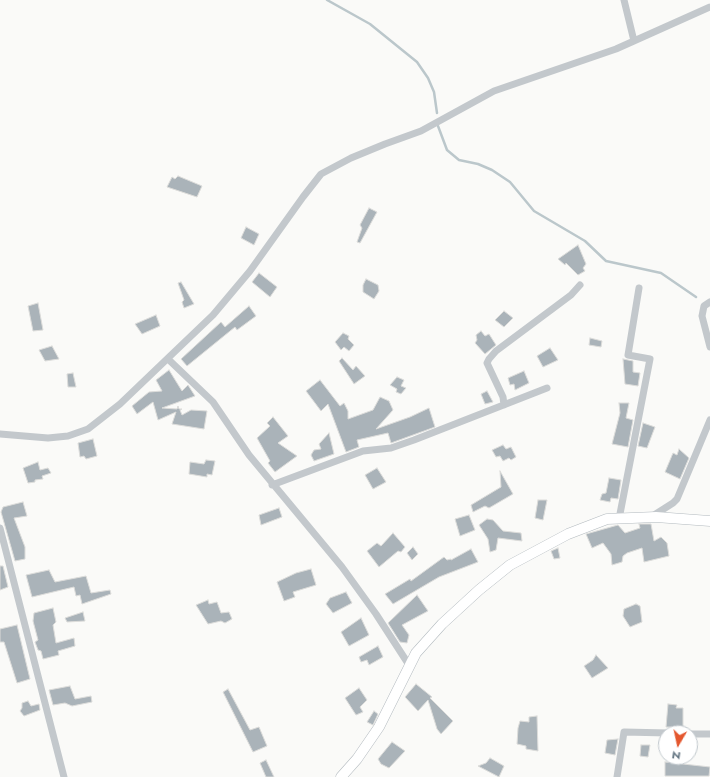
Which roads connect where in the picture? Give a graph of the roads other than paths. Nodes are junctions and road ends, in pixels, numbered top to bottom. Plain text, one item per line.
1 (624, 0) edge
2 (710, 7) edge
3 (634, 41) junction
4 (580, 285) dead end
5 (639, 288) dead end
6 (710, 302) edge
7 (710, 347) edge
8 (168, 359) junction
9 (547, 388) dead end
10 (504, 405) junction
11 (710, 420) edge
12 (0, 434) edge
13 (272, 485) junction
14 (651, 517) junction
15 (620, 519) junction
16 (710, 521) edge
17 (0, 528) edge
18 (409, 665) junction
19 (658, 733) edge
20 (698, 734) edge
21 (710, 734) edge
22 (64, 777) edge
23 (341, 777) edge
24 (617, 777) edge

1 - 3 street
2 - 3 street
3 - 8 street
4 - 10 street
5 - 15 street
6 - 7 street
8 - 12 street
8 - 13 street
9 - 10 street
10 - 13 street
11 - 14 street
13 - 18 street
14 - 15 main road
14 - 16 main road
15 - 18 main road
17 - 22 street
18 - 23 main road
19 - 24 street
20 - 21 street

